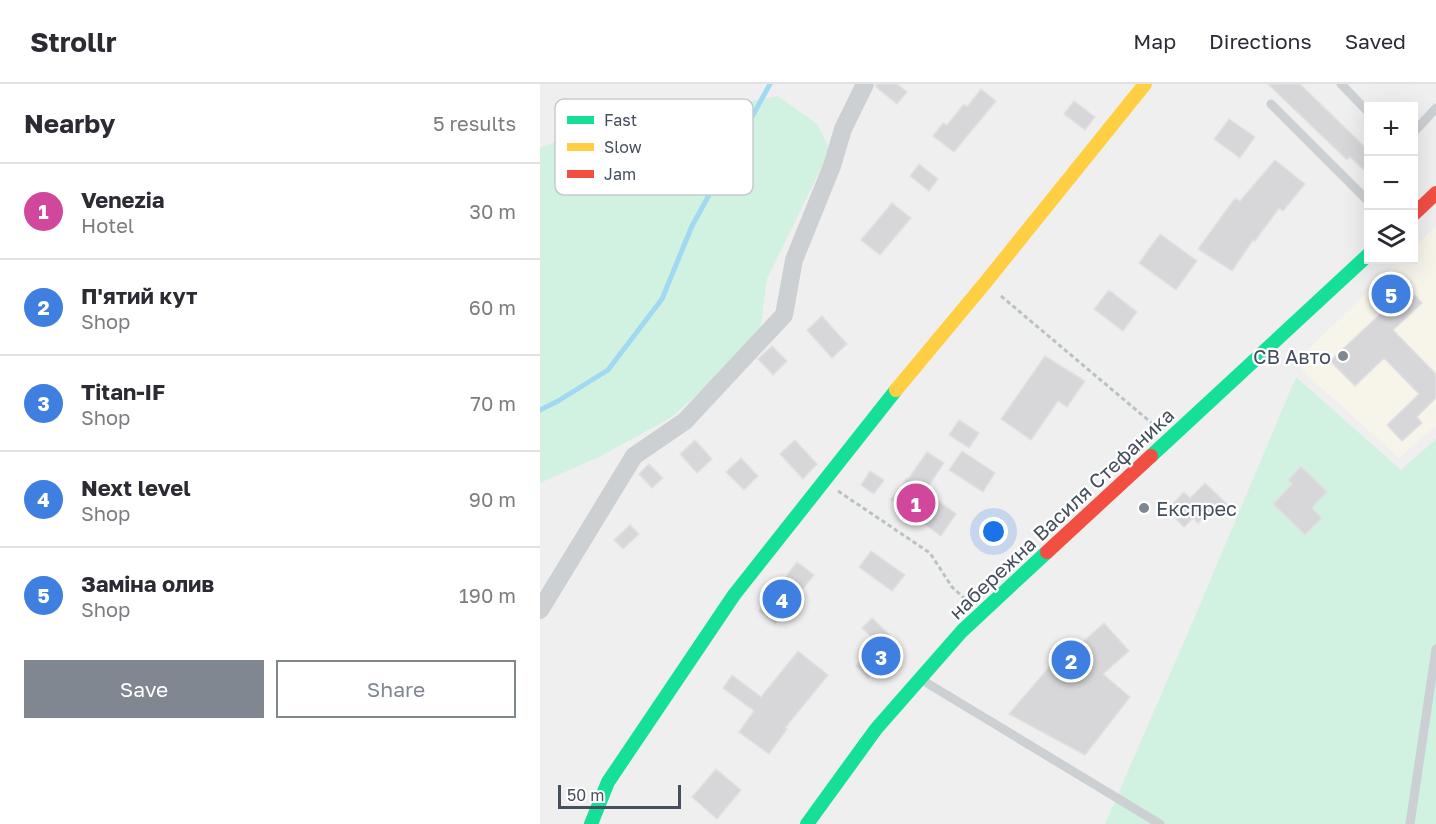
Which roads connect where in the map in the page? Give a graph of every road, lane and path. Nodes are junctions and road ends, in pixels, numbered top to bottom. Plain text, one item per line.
1 (865, 84) edge
2 (1145, 84) edge
3 (1341, 84) edge
4 (1271, 104) dead end
5 (1364, 108) edge
6 (1436, 108) edge
7 (1418, 127) edge
8 (1436, 193) edge
9 (1364, 197) edge
10 (1417, 210) edge
11 (1364, 259) edge
12 (985, 283) junction
13 (1170, 439) junction
14 (823, 481) junction
15 (540, 610) edge
16 (981, 614) junction
17 (1436, 649) edge
18 (920, 679) junction
19 (591, 824) edge
20 (807, 824) edge
21 (1160, 824) edge
22 (1410, 824) edge

1 - 15 street
2 - 12 street
3 - 5 lane
4 - 9 lane
6 - 7 lane
8 - 10 street
11 - 13 street, набережна Василя Стефаника
12 - 13 path
12 - 14 street
13 - 16 street, набережна Василя Стефаника
14 - 16 path
14 - 19 street
16 - 18 street, набережна Василя Стефаника
17 - 22 lane
18 - 20 street, набережна Василя Стефаника
18 - 21 lane

